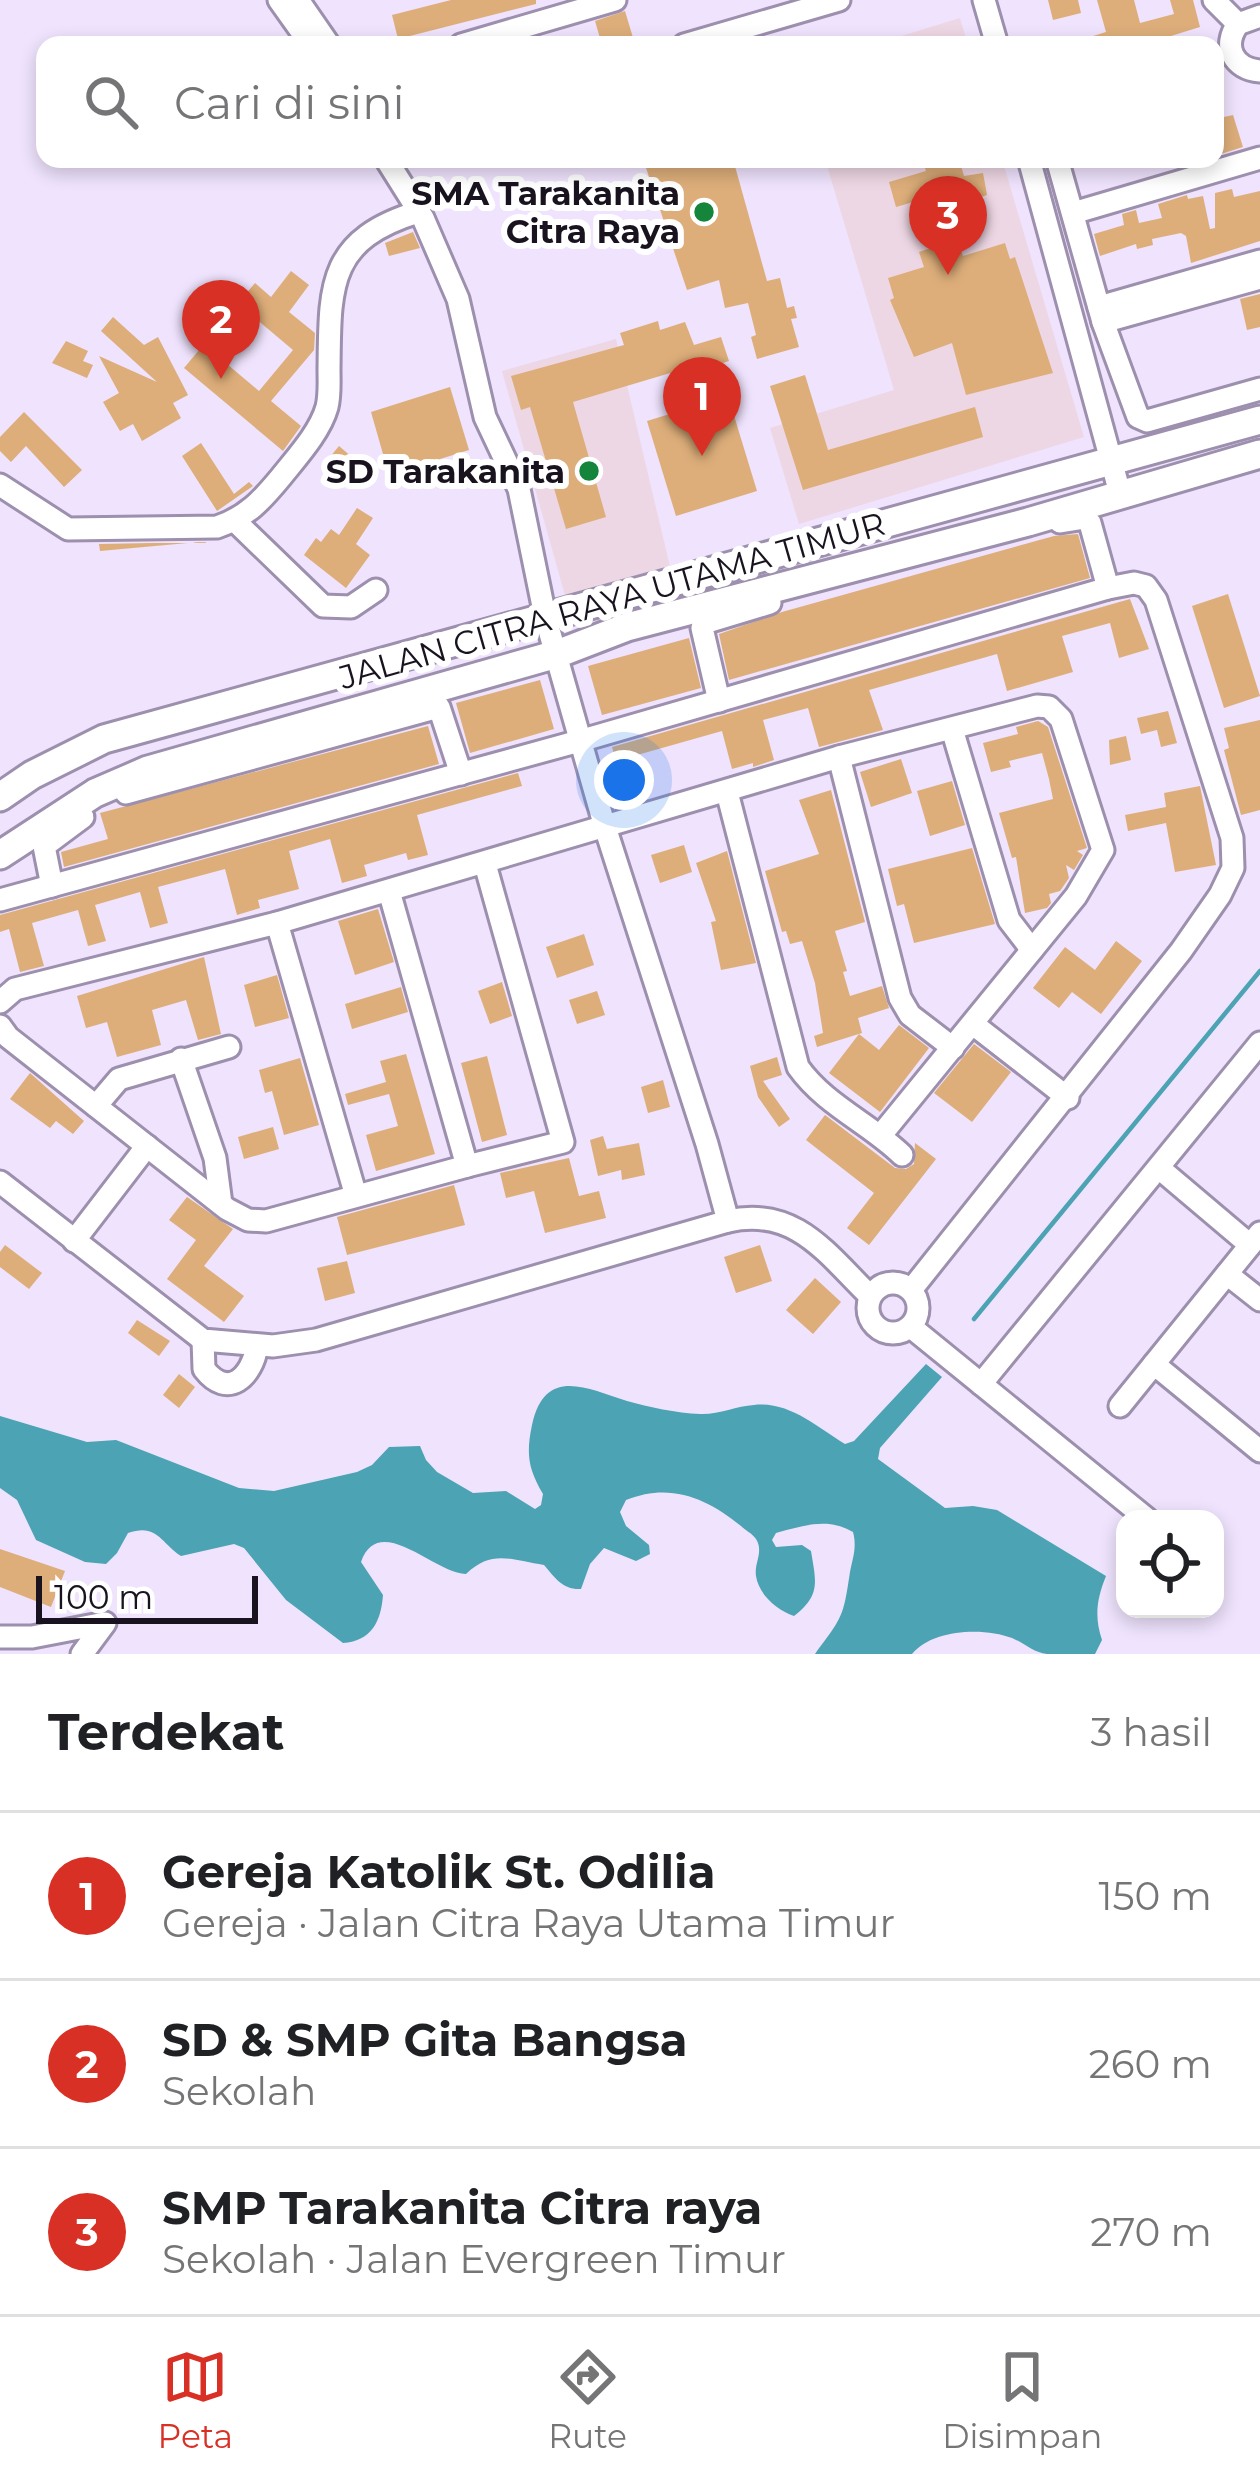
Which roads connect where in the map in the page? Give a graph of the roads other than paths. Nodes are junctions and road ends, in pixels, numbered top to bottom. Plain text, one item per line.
1 (279, 0) edge
2 (298, 0) edge
3 (615, 0) edge
4 (839, 0) edge
5 (983, 0) edge
6 (1214, 0) edge
7 (548, 10) edge
8 (1260, 16) edge
9 (1238, 24) junction
10 (305, 36) edge
11 (323, 36) edge
12 (483, 36) edge
13 (715, 36) edge
14 (994, 36) edge
15 (1224, 48) edge
16 (1224, 53) edge
17 (1260, 71) edge
18 (1260, 158) edge
19 (391, 168) edge
20 (1032, 168) edge
21 (1060, 168) edge
22 (418, 212) junction
23 (1072, 213) junction
24 (1260, 261) edge
25 (1260, 278) edge
26 (1101, 315) junction
27 (1260, 389) edge
28 (1260, 420) edge
29 (1260, 454) edge
30 (1114, 462) junction
31 (0, 485) edge
32 (1121, 497) junction
33 (235, 521) junction
34 (802, 547) junction
35 (810, 579) junction
36 (1108, 588) junction
37 (376, 590) dead end
38 (545, 616) junction
39 (556, 654) junction
40 (719, 700) junction
41 (952, 729) junction
42 (583, 740) junction
43 (838, 758) junction
44 (461, 774) junction
45 (727, 792) junction
46 (0, 797) edge
47 (604, 827) junction
48 (0, 855) edge
49 (485, 864) junction
50 (52, 886) junction
51 (389, 892) junction
52 (0, 900) edge
53 (277, 922) junction
54 (1032, 950) junction
55 (0, 1002) edge
56 (973, 1024) junction
57 (0, 1026) edge
58 (1260, 1043) edge
59 (229, 1047) dead end
60 (953, 1048) junction
61 (181, 1059) junction
62 (1068, 1097) junction
63 (96, 1106) junction
64 (881, 1135) junction
65 (147, 1145) junction
66 (902, 1155) dead end
67 (467, 1166) junction
68 (1159, 1168) junction
69 (0, 1182) edge
70 (356, 1196) junction
71 (220, 1204) junction
72 (728, 1221) junction
73 (1255, 1239) edge
74 (74, 1241) junction
75 (1227, 1274) junction
76 (911, 1290) junction
77 (869, 1296) junction
78 (1260, 1300) edge
79 (911, 1327) junction
80 (202, 1340) junction
81 (257, 1346) junction
82 (1154, 1364) junction
83 (981, 1384) junction
84 (1120, 1406) dead end
85 (1260, 1451) edge
86 (1136, 1510) edge
87 (0, 1637) edge
88 (82, 1654) edge

1 - 10 street
2 - 11 street
3 - 7 street
4 - 13 street
5 - 14 street
6 - 9 street
7 - 12 street
8 - 9 street
9 - 15 street
16 - 17 street
18 - 23 street
19 - 22 street
20 - 30 street
21 - 23 street
22 - 33 street
22 - 38 street
23 - 26 street
24 - 26 street
25 - 26 street
26 - 27 street
28 - 30 main road, JALAN CITRA RAYA UTAMA TIMUR
29 - 32 main road, JALAN CITRA RAYA UTAMA TIMUR
30 - 32 street
30 - 34 main road, JALAN CITRA RAYA UTAMA TIMUR
31 - 33 street
32 - 35 main road, JALAN CITRA RAYA UTAMA TIMUR
33 - 37 street
34 - 35 main road
34 - 38 main road, JALAN CITRA RAYA UTAMA TIMUR
35 - 39 main road, JALAN CITRA RAYA UTAMA TIMUR
36 - 40 street
36 - 40 street
36 - 62 street
38 - 39 street
38 - 46 main road, JALAN CITRA RAYA UTAMA TIMUR
39 - 42 street
39 - 48 main road, JALAN CITRA RAYA UTAMA TIMUR
40 - 42 street
41 - 43 street
41 - 54 street
41 - 54 street
42 - 44 street
42 - 47 street
43 - 45 street
43 - 60 street
44 - 50 street
44 - 50 street
45 - 47 street
45 - 64 street
47 - 49 street
47 - 72 street
49 - 51 street
49 - 67 street
50 - 52 street
51 - 53 street
51 - 67 street
53 - 55 street
53 - 70 street
54 - 56 street
56 - 60 street
56 - 62 street
57 - 63 street
58 - 68 street
59 - 61 street
60 - 64 street
61 - 63 street
61 - 71 street
62 - 76 street
63 - 65 street
64 - 66 street
65 - 71 street
65 - 74 street
67 - 70 street
68 - 73 street
68 - 83 street
69 - 74 street
70 - 71 street
72 - 77 street
72 - 81 street
73 - 75 street
74 - 80 street
75 - 78 street
75 - 82 street
76 - 77 street
76 - 79 street
77 - 79 street
79 - 83 street
80 - 81 street
80 - 81 street
82 - 84 street
82 - 85 street
83 - 86 street
87 - 88 street

